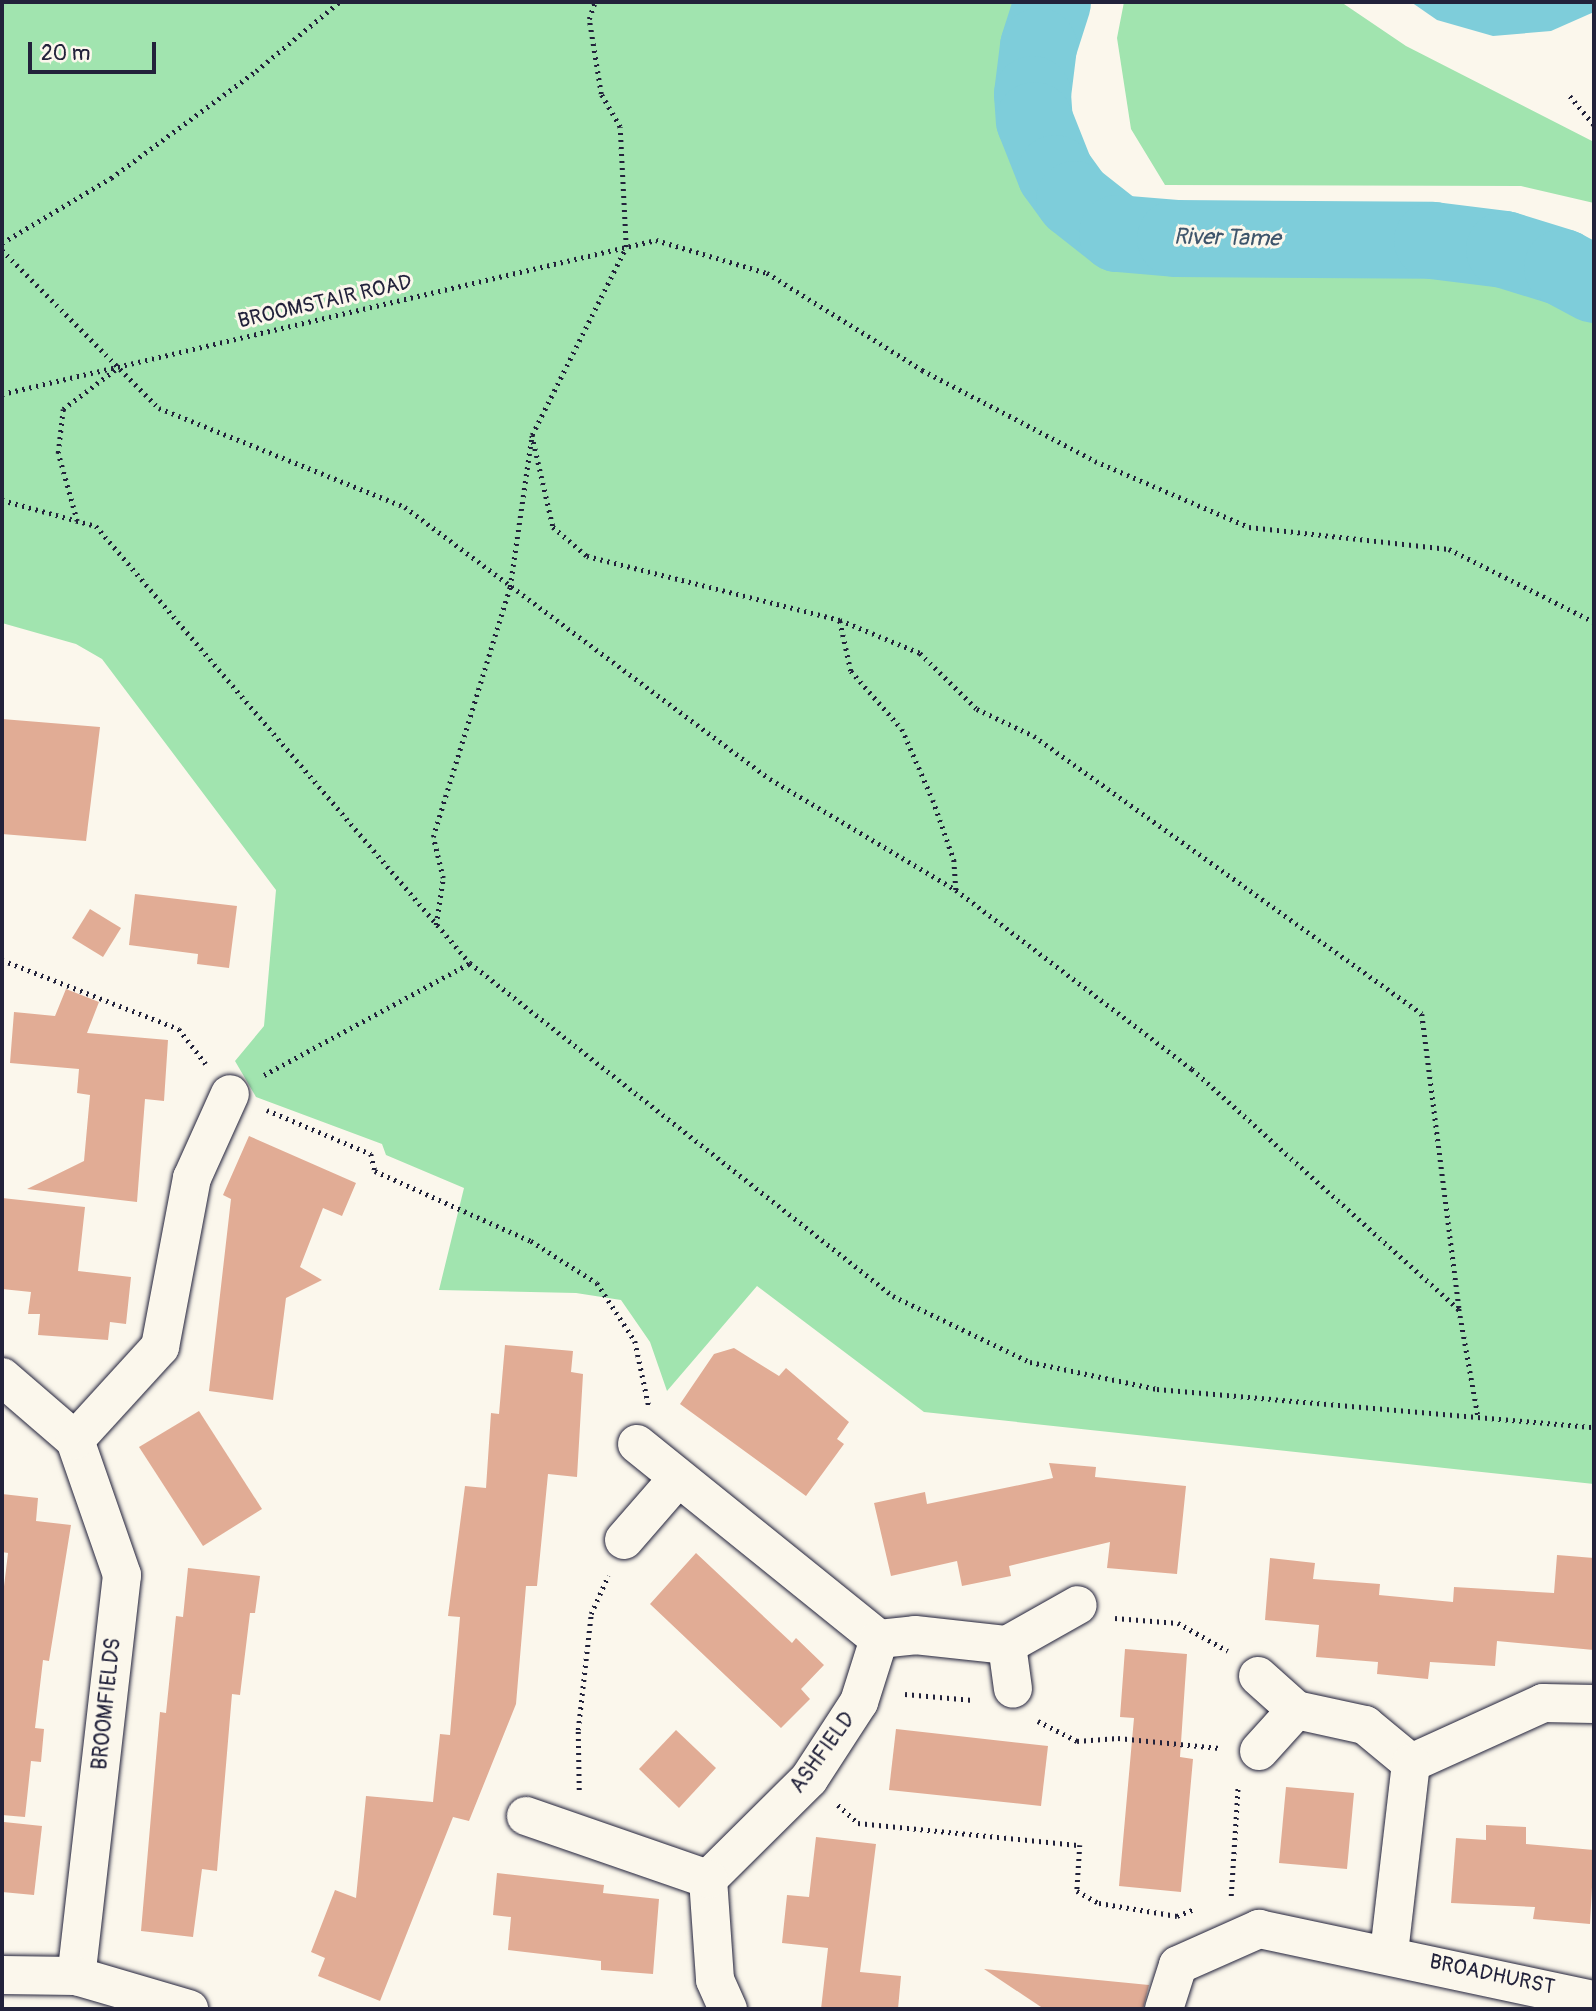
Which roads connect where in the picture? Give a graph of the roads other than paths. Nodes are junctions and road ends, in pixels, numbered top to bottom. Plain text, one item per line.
1 (230, 1094) road end
2 (2, 1377) edge
3 (75, 1440) junction
4 (637, 1444) road end
5 (677, 1479) junction
6 (624, 1540) road end
7 (1078, 1605) road end
8 (879, 1639) junction
9 (1007, 1645) junction
10 (1258, 1676) road end
11 (1013, 1697) road end
12 (1594, 1704) edge
13 (1296, 1710) junction
14 (1259, 1751) road end
15 (1412, 1763) junction
16 (526, 1816) dead end
17 (708, 1879) junction
18 (1389, 1953) junction
19 (2, 1975) edge
20 (76, 1976) junction
21 (1594, 2000) edge
22 (189, 2009) edge
23 (728, 2009) edge
24 (1164, 2009) edge

1 - 3 street
2 - 3 street
3 - 20 street, BROOMFIELDS
4 - 5 street
5 - 6 street
5 - 8 street
7 - 9 street
8 - 9 street
8 - 17 street, ASHFIELD
9 - 11 street
10 - 13 street
12 - 15 street
13 - 14 street
13 - 15 street
15 - 18 street
16 - 17 street
17 - 23 street
18 - 21 street, BROADHURST
18 - 24 street, BROADHURST
19 - 20 street
20 - 22 street

